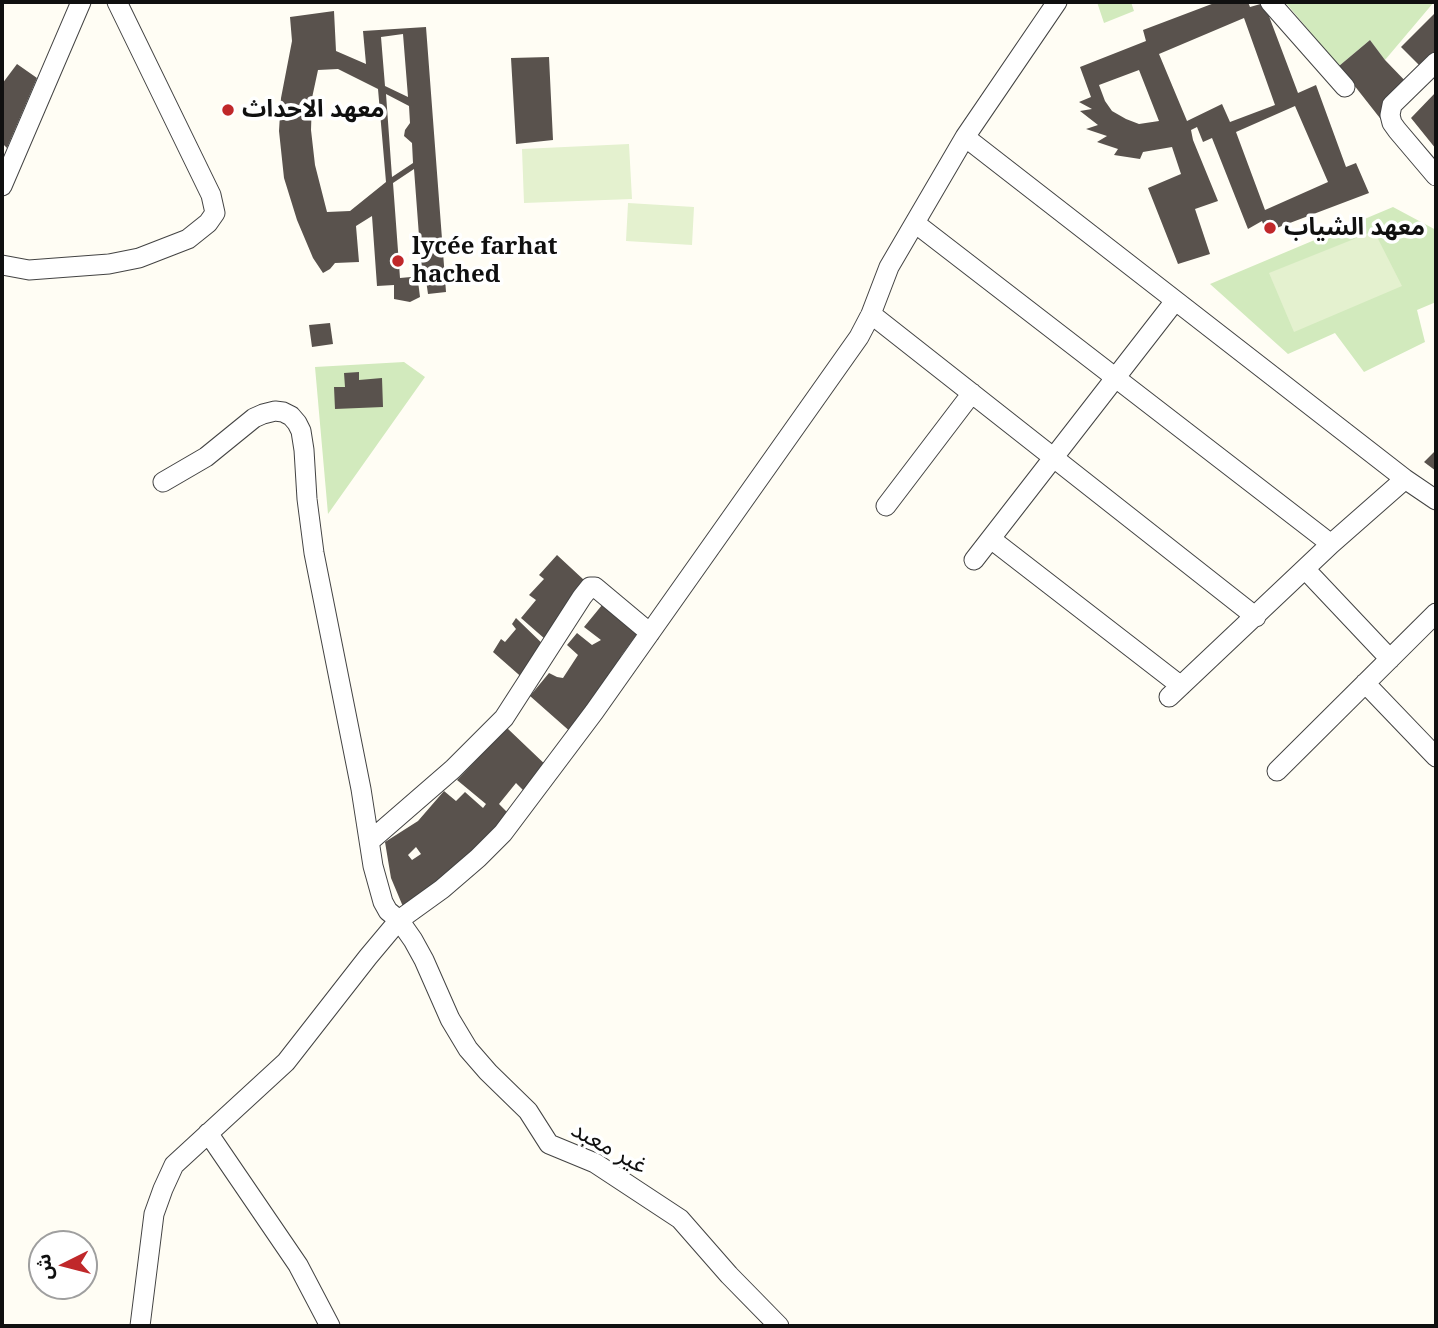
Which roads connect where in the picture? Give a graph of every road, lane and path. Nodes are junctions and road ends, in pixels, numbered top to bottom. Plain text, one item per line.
1 (81, 2) edge
2 (117, 2) edge
3 (1057, 2) edge
4 (1270, 2) edge
5 (1436, 62) edge
6 (1345, 87) dead end
7 (965, 137) junction
8 (1436, 176) edge
9 (2, 186) edge
10 (915, 223) junction
11 (2, 265) edge
12 (1175, 300) junction
13 (871, 314) junction
14 (1116, 378) junction
15 (972, 393) junction
16 (1053, 457) junction
17 (1405, 479) junction
18 (163, 482) dead end
19 (1436, 500) edge
20 (886, 506) dead end
21 (991, 539) junction
22 (1331, 544) junction
23 (974, 560) dead end
24 (1305, 569) junction
25 (1436, 614) edge
26 (1256, 617) junction
27 (650, 633) junction
28 (1390, 659) junction
29 (1365, 683) junction
30 (1436, 757) edge
31 (1276, 771) dead end
32 (370, 841) junction
33 (399, 920) junction
34 (208, 1133) junction
35 (140, 1326) edge
36 (330, 1326) edge
37 (779, 1326) edge

1 - 9 street
2 - 11 street
3 - 7 street
4 - 6 street
5 - 8 street
7 - 10 street
7 - 12 street
10 - 13 street
10 - 14 street
12 - 14 street
12 - 17 street
13 - 15 street
13 - 27 street
14 - 16 street
14 - 22 street
15 - 16 street
15 - 20 street
16 - 21 street
16 - 26 street
17 - 19 street
17 - 22 street
18 - 32 street, غير معبد
21 - 23 street
21 - 26 street
22 - 24 street
24 - 26 street
24 - 28 street
25 - 28 street
27 - 32 street
27 - 33 street
28 - 29 street
29 - 30 street
29 - 31 street
32 - 33 street, غير معبد
33 - 34 street
33 - 37 street, غير معبد
34 - 35 street
34 - 36 street

